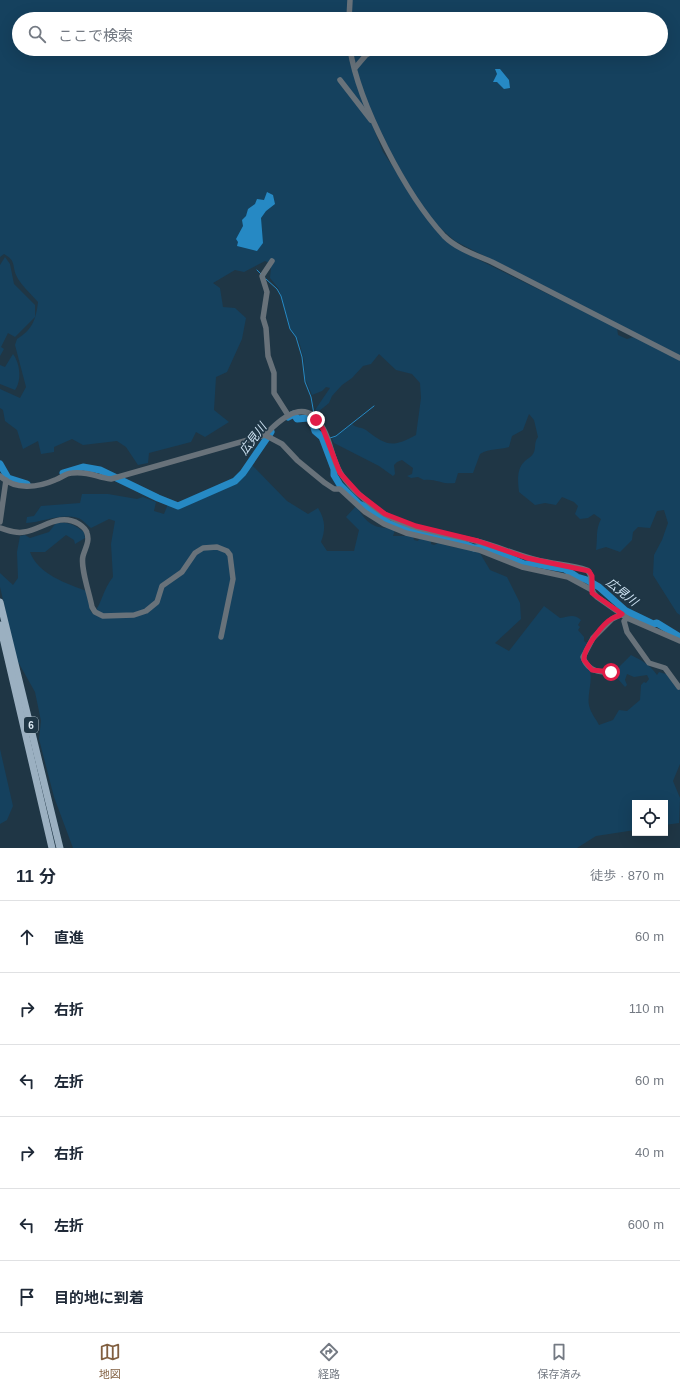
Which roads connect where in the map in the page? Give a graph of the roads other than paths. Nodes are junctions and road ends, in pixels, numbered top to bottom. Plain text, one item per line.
1 (350, 0) edge
2 (349, 12) edge
3 (352, 56) edge
4 (365, 56) edge
5 (355, 68) junction
6 (340, 80) dead end
7 (375, 125) junction
8 (272, 261) dead end
9 (680, 358) edge
10 (288, 415) junction
11 (267, 436) junction
12 (0, 476) edge
13 (6, 480) junction
14 (347, 483) junction
15 (340, 489) junction
16 (0, 522) edge
17 (0, 528) edge
18 (591, 589) junction
19 (0, 602) edge
20 (622, 614) junction
21 (628, 618) junction
22 (0, 625) edge
23 (221, 637) dead end
24 (680, 641) edge
25 (614, 668) dead end
26 (680, 687) edge
27 (52, 848) edge
28 (60, 848) edge

1 - 2 street
3 - 5 street
4 - 5 street
5 - 7 street
6 - 7 street
7 - 9 street
8 - 10 street
10 - 11 street
10 - 14 street
11 - 13 street
11 - 15 street
12 - 13 street
13 - 16 street
14 - 15 street
14 - 18 street
15 - 18 street
17 - 23 street
18 - 20 street
19 - 28 main road, 6
20 - 21 street
20 - 25 street
21 - 24 street
21 - 26 street
22 - 27 main road, 6

